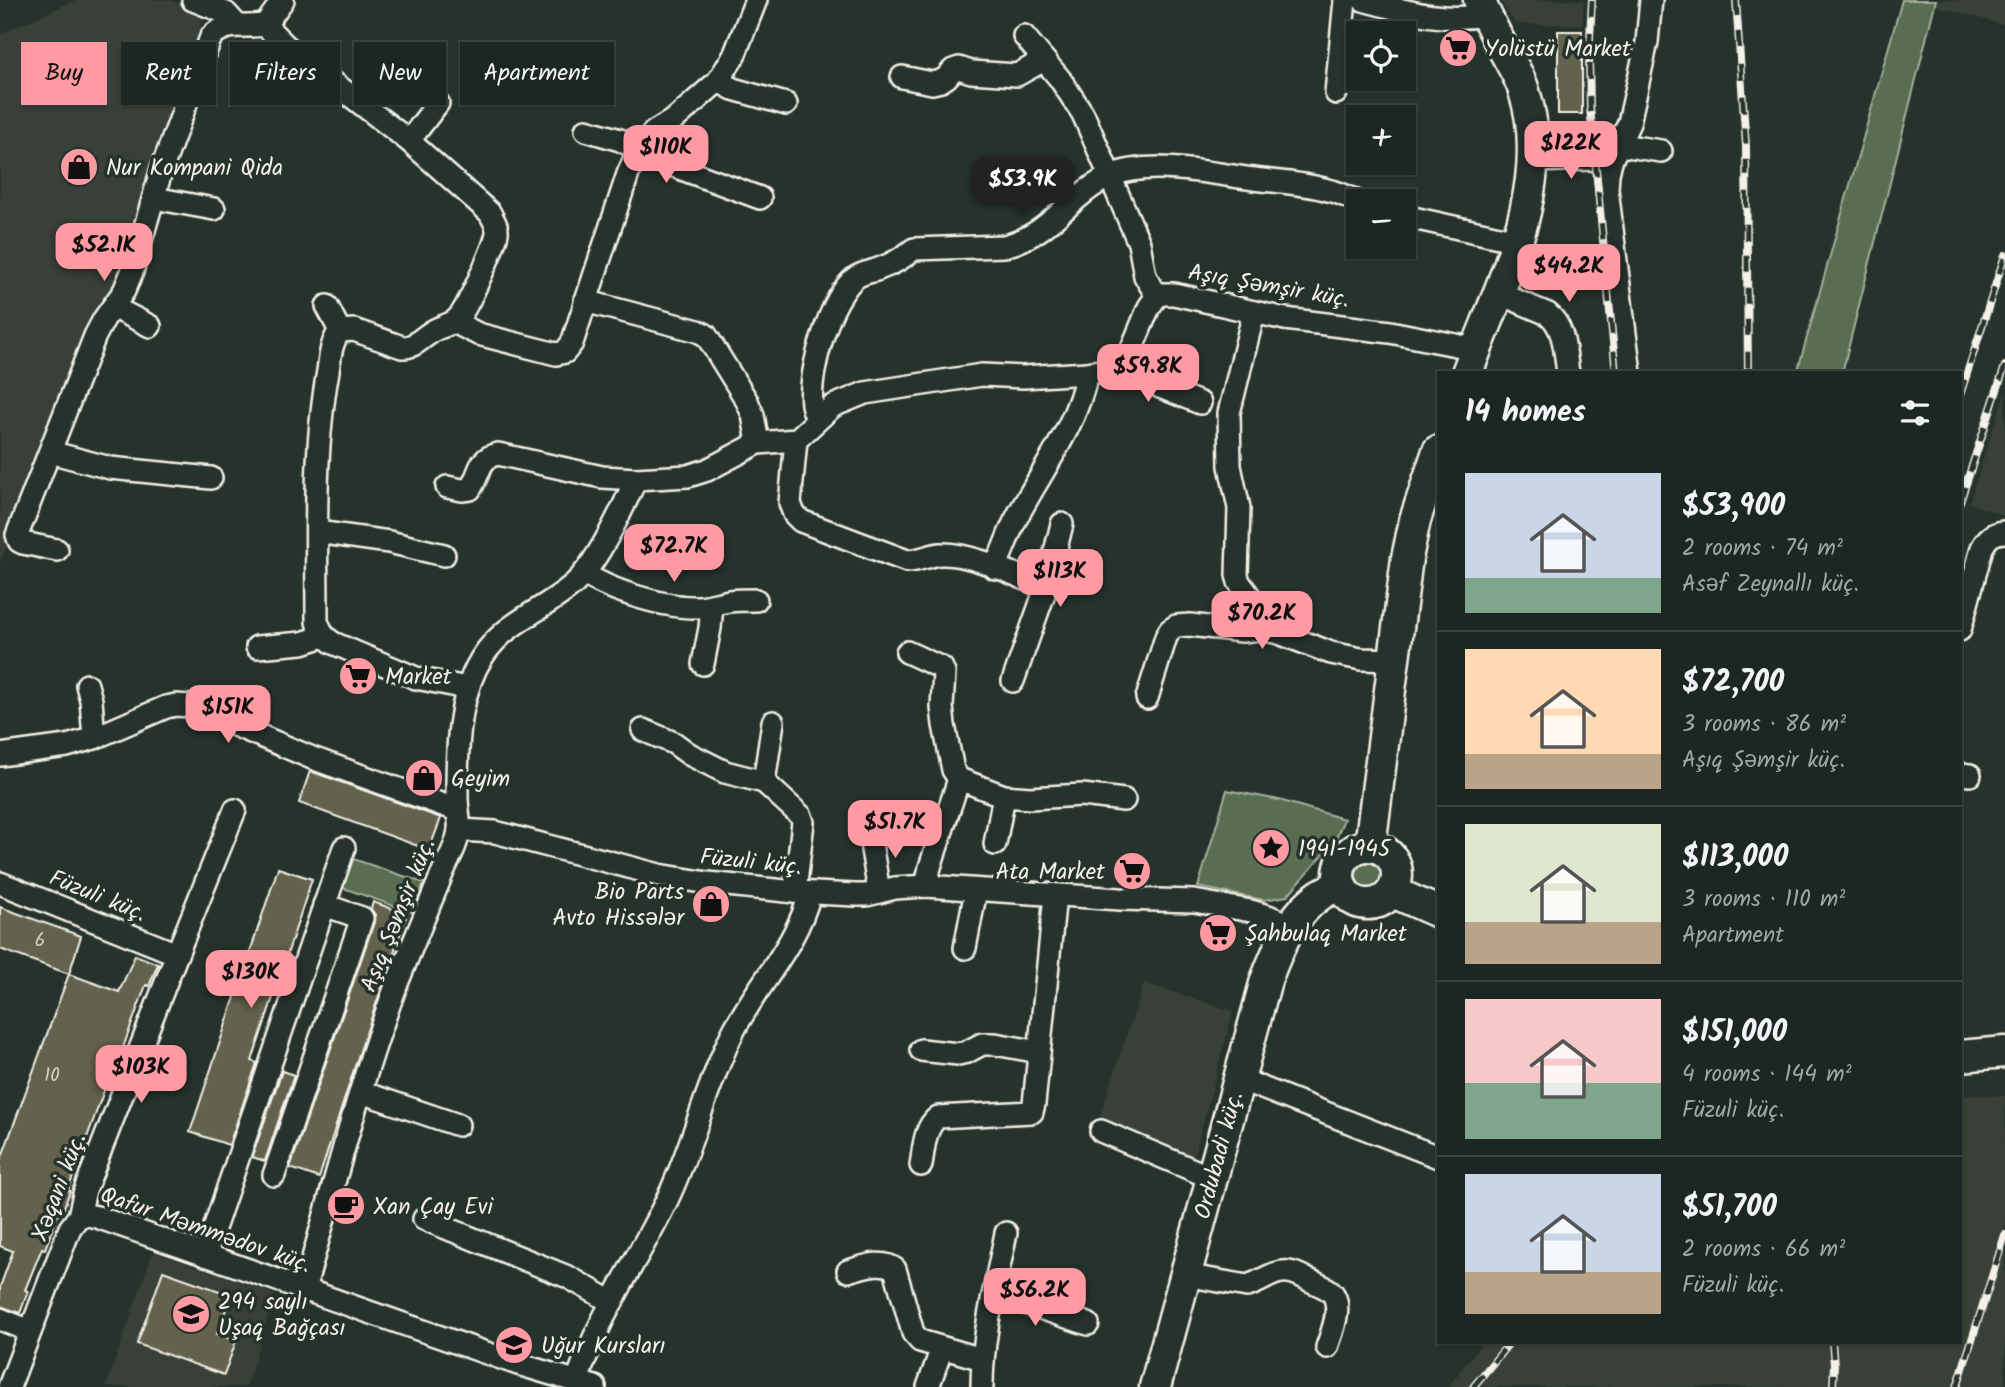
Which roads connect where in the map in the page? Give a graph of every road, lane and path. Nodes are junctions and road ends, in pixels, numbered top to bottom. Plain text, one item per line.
1 (193, 0) edge
2 (283, 0) edge
3 (757, 0) edge
4 (1345, 0) edge
5 (1363, 0) edge
6 (1651, 0) edge
7 (1482, 7) edge
8 (237, 25) junction
9 (265, 25) junction
10 (1024, 36) dead end
11 (1044, 60) junction
12 (902, 77) dead end
13 (718, 81) junction
14 (1336, 93) dead end
15 (786, 104) dead end
16 (436, 105) edge
17 (586, 130) dead end
18 (409, 141) junction
19 (639, 149) junction
20 (1661, 151) dead end
21 (1615, 153) junction
22 (1534, 161) junction
23 (1111, 176) junction
24 (1346, 196) edge
25 (154, 198) junction
26 (760, 198) dead end
27 (214, 209) dead end
28 (1416, 219) edge
29 (1517, 241) junction
30 (1498, 293) junction
31 (1157, 296) junction
32 (585, 301) junction
33 (327, 306) dead end
34 (113, 307) junction
35 (1255, 312) junction
36 (454, 322) junction
37 (150, 326) dead end
38 (340, 331) junction
39 (1125, 359) junction
40 (1472, 361) edge
41 (1567, 371) edge
42 (1630, 371) edge
43 (1087, 373) junction
44 (1200, 403) dead end
45 (817, 419) junction
46 (796, 440) junction
47 (758, 443) junction
48 (50, 452) junction
49 (1437, 454) edge
50 (211, 478) dead end
51 (636, 479) junction
52 (447, 487) dead end
53 (1062, 524) dead end
54 (317, 532) junction
55 (2005, 532) edge
56 (57, 550) dead end
57 (444, 555) dead end
58 (996, 568) junction
59 (584, 573) junction
60 (1046, 588) junction
61 (756, 600) dead end
62 (712, 606) junction
63 (1962, 623) edge
64 (1262, 629) junction
65 (324, 636) junction
66 (257, 647) dead end
67 (907, 652) dead end
68 (1395, 660) junction
69 (703, 664) dead end
70 (1013, 681) dead end
71 (88, 685) dead end
72 (467, 688) junction
73 (1147, 698) dead end
74 (773, 722) dead end
75 (643, 730) dead end
76 (94, 738) junction
77 (0, 755) edge
78 (958, 779) junction
79 (764, 782) junction
80 (1003, 796) junction
81 (1124, 800) dead end
82 (235, 810) dead end
83 (458, 820) junction
84 (873, 830) dead end
85 (995, 844) dead end
86 (1370, 846) junction
87 (344, 848) dead end
88 (0, 883) edge
89 (1340, 885) junction
90 (926, 886) junction
91 (976, 890) junction
92 (803, 892) junction
93 (879, 892) junction
94 (1393, 892) junction
95 (1055, 895) junction
96 (324, 905) junction
97 (1437, 912) edge
98 (1291, 926) junction
99 (965, 948) dead end
100 (177, 954) junction
101 (921, 1050) dead end
102 (1039, 1052) junction
103 (2005, 1052) edge
104 (1962, 1056) edge
105 (1239, 1079) junction
106 (361, 1092) junction
107 (458, 1125) dead end
108 (1101, 1131) dead end
109 (1437, 1157) edge
110 (921, 1165) dead end
111 (274, 1175) dead end
112 (1212, 1178) junction
113 (79, 1216) junction
114 (424, 1219) dead end
115 (1006, 1233) dead end
116 (205, 1255) junction
117 (848, 1271) dead end
118 (1185, 1275) junction
119 (304, 1290) junction
120 (995, 1293) junction
121 (612, 1302) junction
122 (0, 1319) edge
123 (1088, 1324) dead end
124 (30, 1331) junction
125 (1328, 1347) dead end
126 (942, 1348) junction
127 (982, 1359) junction
128 (586, 1384) edge
129 (9, 1387) edge
130 (928, 1387) edge
131 (982, 1387) edge
132 (1155, 1387) edge

1 - 8 street
2 - 9 street
3 - 13 street
4 - 14 street
5 - 7 street
6 - 21 street
7 - 22 main road
8 - 9 street
8 - 25 street
9 - 18 street
10 - 11 street
11 - 12 street
11 - 23 street
13 - 15 street
13 - 19 street
16 - 18 street
17 - 19 street
18 - 36 street
19 - 26 street
19 - 32 street
20 - 21 street
21 - 22 street
21 - 42 street
22 - 29 main road
23 - 24 street
23 - 31 street
23 - 45 street
25 - 27 street
25 - 34 street
28 - 29 street
29 - 30 main road
30 - 40 main road
30 - 41 street
31 - 35 street, Aşıq Şəmşir küç.
31 - 39 street, Aşıq Şəmşir küç.
32 - 36 street
32 - 47 street
33 - 38 street
34 - 37 street
34 - 48 street
35 - 40 street, Aşıq Şəmşir küç.
35 - 64 street
36 - 38 street
38 - 54 street
39 - 43 street
39 - 44 street
43 - 45 street
43 - 58 street
45 - 46 street
46 - 47 street
46 - 58 street
47 - 51 street
48 - 50 street
48 - 56 street
49 - 68 main road
51 - 52 street
51 - 59 street, Aşıq Şəmşir küç.
53 - 60 street
54 - 57 street
54 - 65 street
55 - 63 street
58 - 60 street
59 - 62 street
59 - 72 street, Aşıq Şəmşir küç.
60 - 70 street
61 - 62 street
62 - 69 street
64 - 68 street
64 - 73 street
65 - 66 street
65 - 72 street
67 - 78 street
68 - 86 main road
71 - 76 street
72 - 83 street, Aşıq Şəmşir küç.
74 - 79 street
75 - 79 street
76 - 77 street, Füzuli küç.
76 - 83 street, Füzuli küç.
78 - 80 street
78 - 90 street
79 - 92 street
80 - 81 street
80 - 85 street
82 - 100 street, Xəqani küç.
83 - 92 street, Füzuli küç.
83 - 106 street, Aşıq Şəmşir küç.
84 - 93 street
86 - 89 main road
86 - 94 main road
87 - 96 street
88 - 100 street, Füzuli küç.
89 - 94 main road
89 - 98 main road, Ordubadi küç.
90 - 91 street, Füzuli küç.
90 - 93 street, Füzuli küç.
91 - 95 street, Füzuli küç.
91 - 99 street
92 - 93 street, Füzuli küç.
92 - 121 street
94 - 97 main road
95 - 98 street, Füzuli küç.
95 - 102 street
96 - 111 street
96 - 116 street
98 - 105 main road, Ordubadi küç.
100 - 113 street, Xəqani küç.
101 - 102 street
102 - 110 street
103 - 104 main road
105 - 109 street
105 - 112 main road, Ordubadi küç.
106 - 107 street
106 - 119 street, Aşıq Şəmşir küç.
108 - 112 street
112 - 118 main road, Ordubadi küç.
113 - 116 street, Qafur Məmmədov küç.
113 - 124 street, Xəqani küç.
114 - 121 street
115 - 120 street
116 - 119 street, Qafur Məmmədov küç.
117 - 126 street
118 - 125 street
118 - 132 main road, Ordubadi küç.
119 - 128 street, Qafur Məmmədov küç.
120 - 123 street
120 - 127 street
121 - 128 street
122 - 124 street
124 - 129 street, Xəqani küç.
126 - 127 street
126 - 130 street
127 - 131 street

